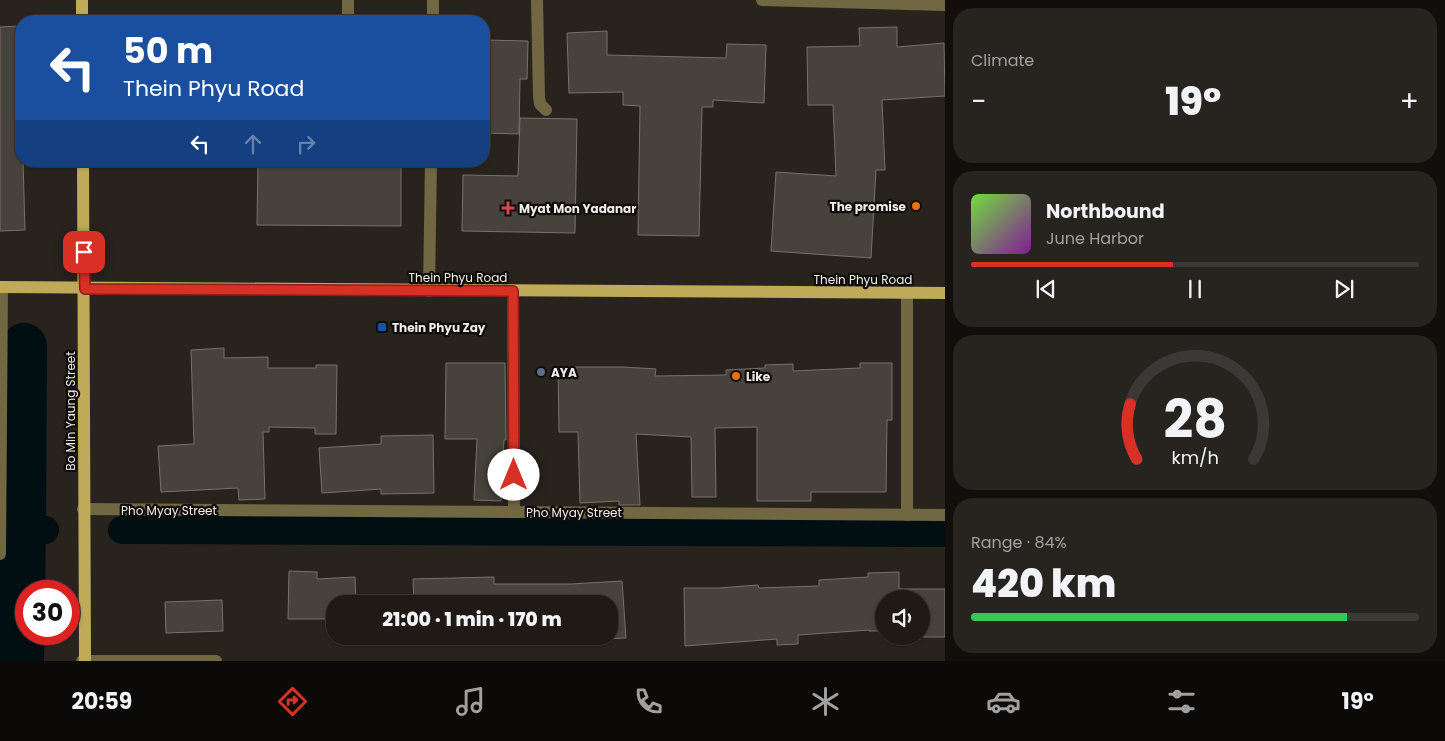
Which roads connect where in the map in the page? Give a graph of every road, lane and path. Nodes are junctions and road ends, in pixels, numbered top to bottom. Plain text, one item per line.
1 (82, 0) edge
2 (348, 0) edge
3 (433, 0) edge
4 (537, 0) edge
5 (762, 0) edge
6 (945, 5) edge
7 (82, 15) edge
8 (348, 15) edge
9 (433, 15) edge
10 (546, 110) dead end
11 (83, 167) edge
12 (431, 167) edge
13 (1, 287) edge
14 (85, 289) junction
15 (429, 291) junction
16 (513, 291) junction
17 (907, 293) junction
18 (945, 293) edge
19 (1, 361) edge
20 (0, 496) edge
21 (83, 509) junction
22 (514, 512) junction
23 (907, 515) junction
24 (945, 515) edge
25 (0, 554) edge
26 (84, 661) edge
27 (216, 661) edge

1 - 7 main road
2 - 8 street
3 - 9 street
4 - 10 street
5 - 6 street
11 - 14 main road, Bo Min Yaung Street
12 - 15 street
13 - 14 main road, Thein Phyu Road
13 - 19 street
14 - 15 main road, Thein Phyu Road
14 - 21 main road, Bo Min Yaung Street
15 - 16 main road, Thein Phyu Road
16 - 17 main road, Thein Phyu Road
16 - 22 street
17 - 18 main road, Thein Phyu Road
17 - 23 street
19 - 20 street
20 - 25 street
21 - 22 street, Pho Myay Street
21 - 26 main road, Bo Min Yaung Street
22 - 23 street, Pho Myay Street
23 - 24 street, Pho Myay Street
26 - 27 street

